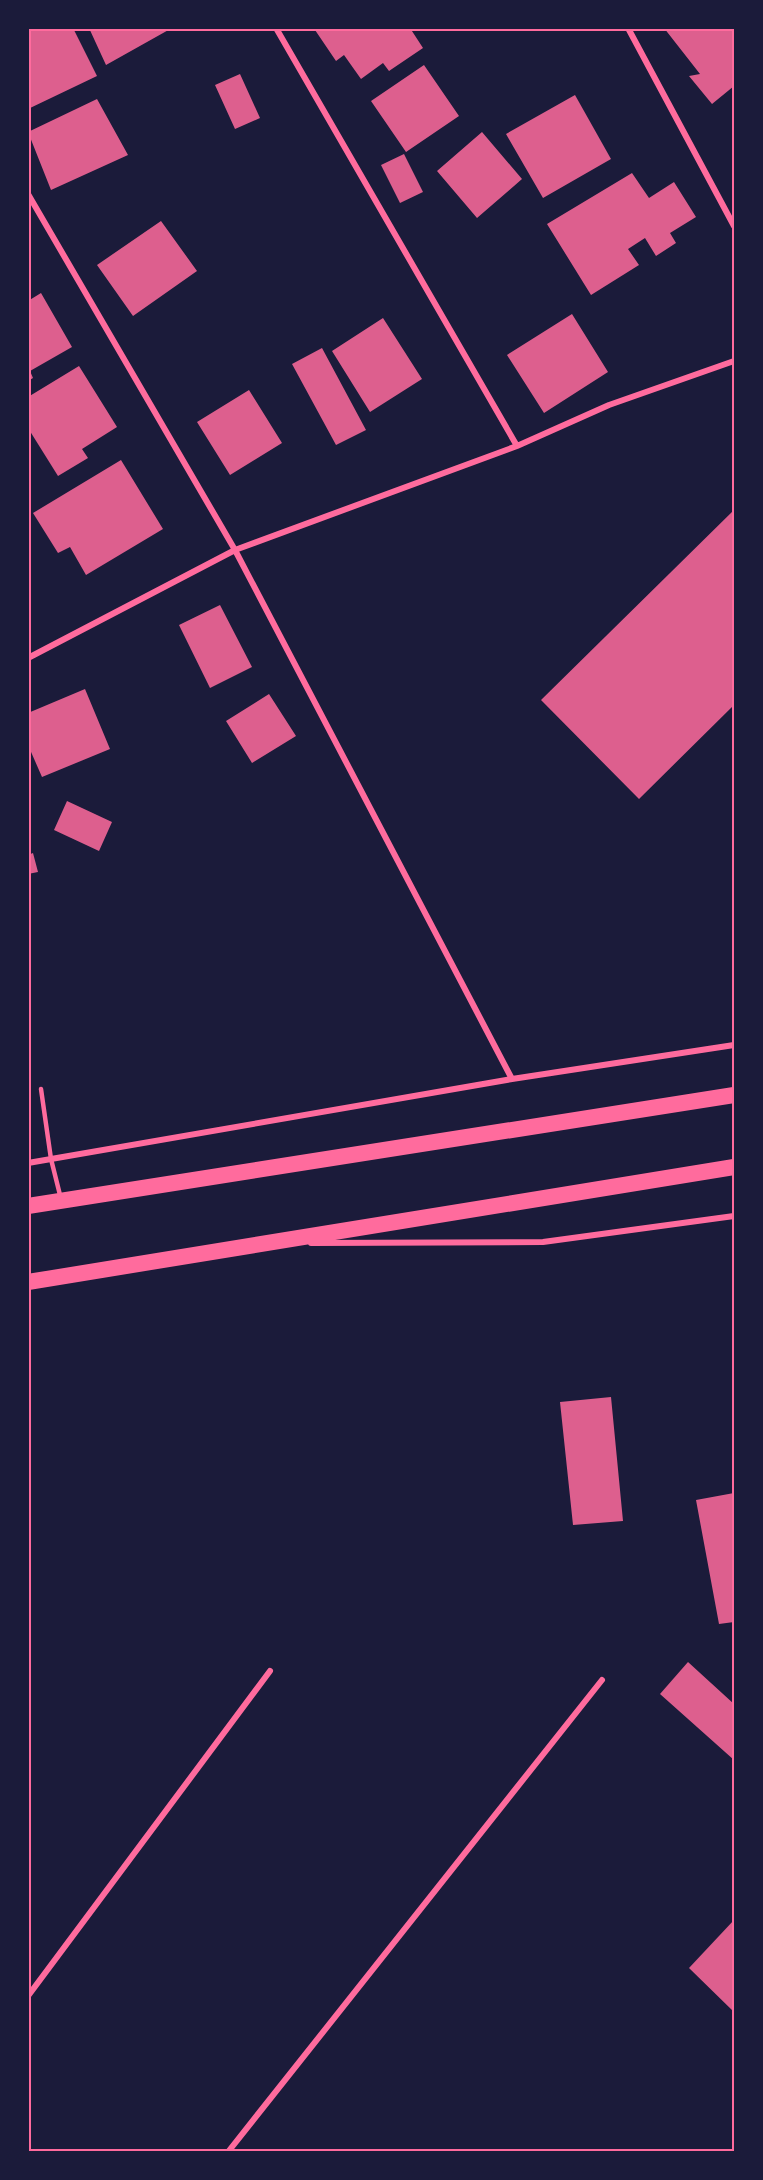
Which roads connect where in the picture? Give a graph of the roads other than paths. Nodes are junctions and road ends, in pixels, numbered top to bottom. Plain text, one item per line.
1 (276, 28) edge
2 (628, 28) edge
3 (28, 194) edge
4 (735, 226) edge
5 (735, 361) edge
6 (517, 446) junction
7 (236, 550) junction
8 (28, 658) edge
9 (735, 1045) edge
10 (512, 1079) junction
11 (41, 1089) dead end
12 (735, 1095) edge
13 (51, 1159) junction
14 (28, 1163) edge
15 (735, 1167) edge
16 (61, 1201) junction
17 (28, 1206) edge
18 (735, 1216) edge
19 (265, 1243) junction
20 (28, 1282) edge
21 (270, 1671) dead end
22 (602, 1680) dead end
23 (28, 1996) edge
24 (228, 2151) edge

1 - 6 street
2 - 4 street
3 - 7 street
5 - 6 street
6 - 7 street
7 - 8 street
7 - 10 street
9 - 10 street
10 - 13 street
11 - 13 lane
12 - 16 highway
13 - 14 street
13 - 16 lane
15 - 19 highway
16 - 17 highway
18 - 19 street
19 - 20 highway
21 - 23 street
22 - 24 street

